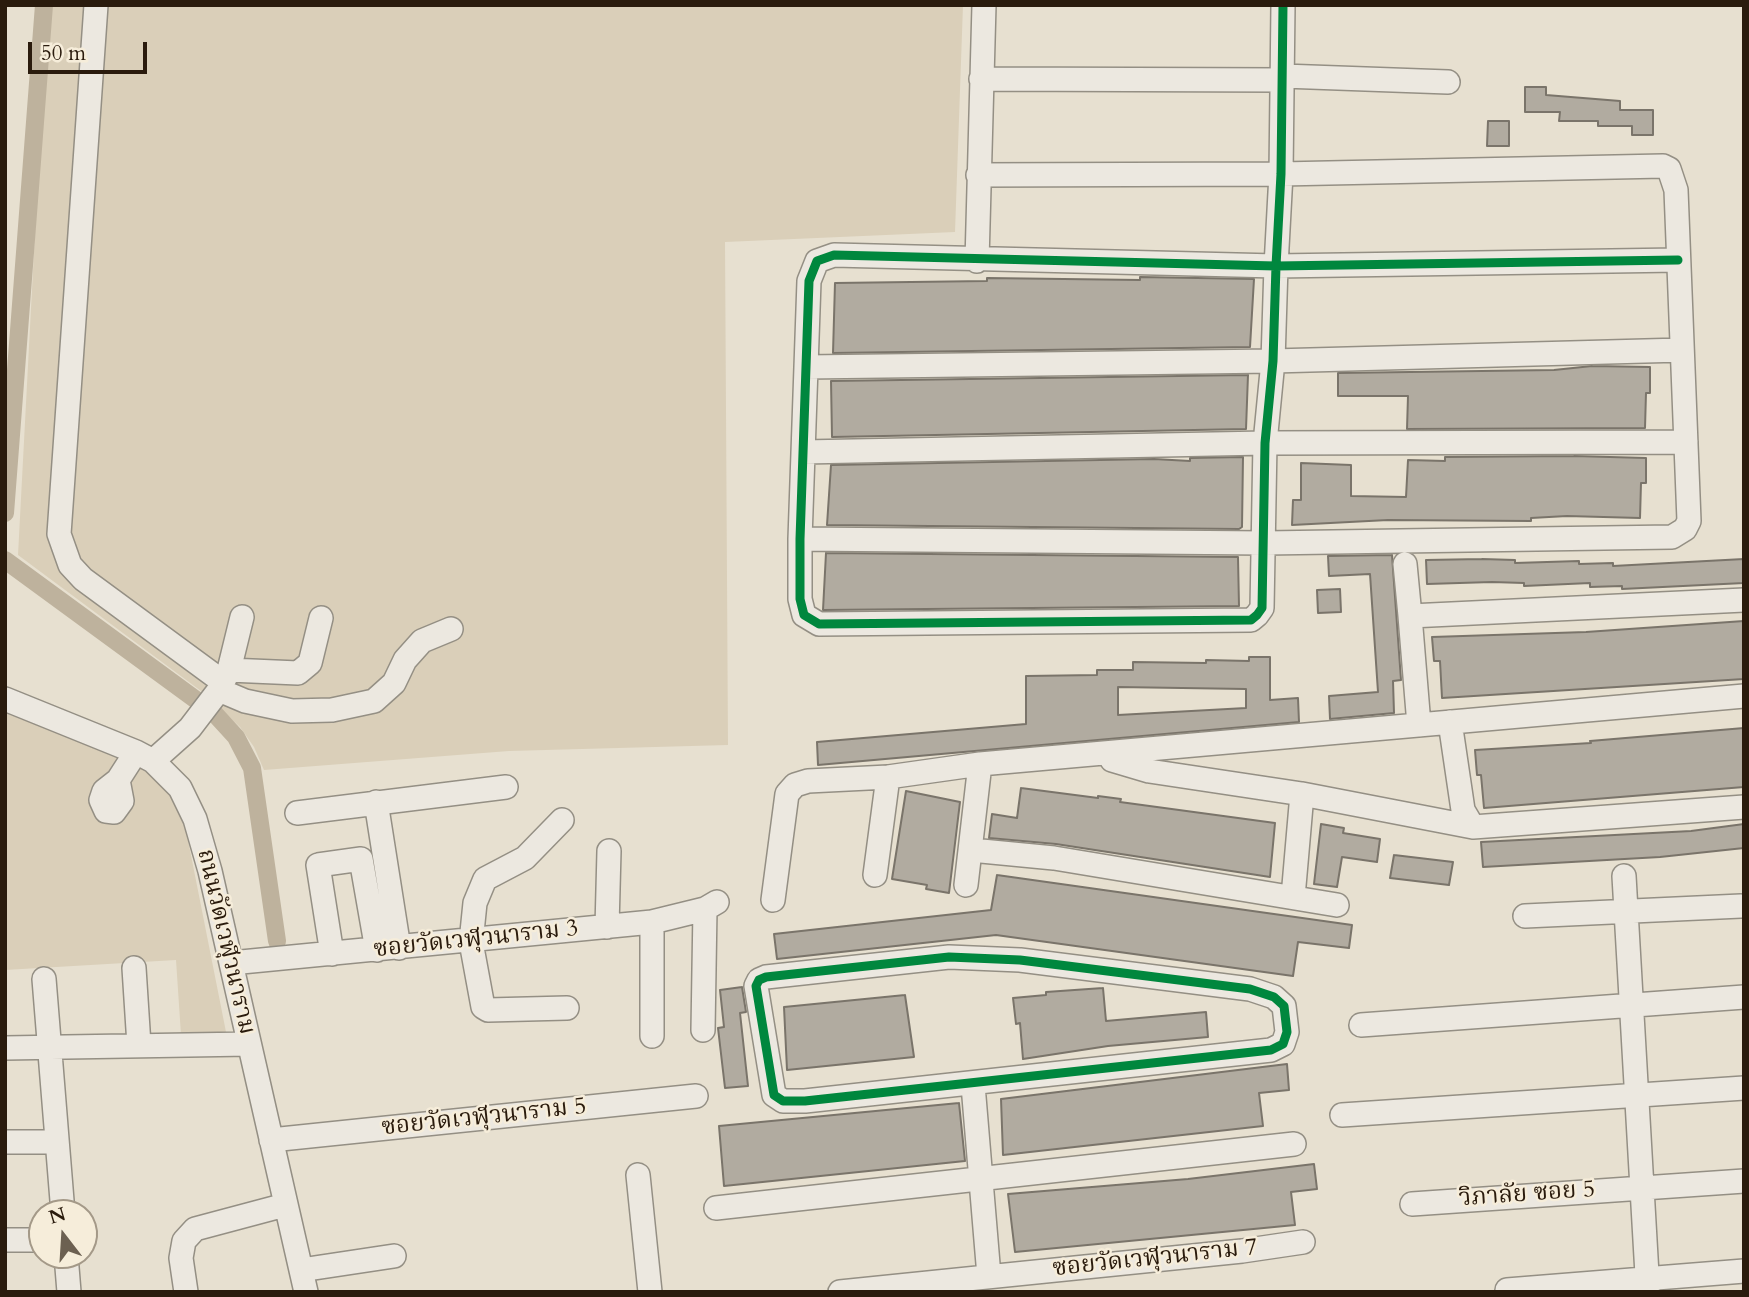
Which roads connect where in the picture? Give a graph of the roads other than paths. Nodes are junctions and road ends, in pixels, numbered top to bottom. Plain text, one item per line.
1 (96, 5) edge
2 (984, 5) edge
3 (1283, 5) edge
4 (1283, 78) junction
5 (981, 79) junction
6 (1448, 82) dead end
7 (1281, 174) junction
8 (978, 175) junction
9 (1678, 260) junction
10 (977, 261) junction
11 (1276, 266) junction
12 (1682, 351) junction
13 (1273, 361) junction
14 (806, 367) junction
15 (1686, 442) junction
16 (1265, 443) junction
17 (803, 452) junction
18 (800, 539) junction
19 (1265, 543) junction
20 (1405, 565) dead end
21 (1744, 600) edge
22 (1410, 616) junction
23 (242, 617) dead end
24 (321, 618) dead end
25 (451, 629) dead end
26 (221, 684) junction
27 (1744, 696) edge
28 (5, 699) edge
29 (1450, 722) junction
30 (1419, 726) junction
31 (1093, 755) junction
32 (144, 757) junction
33 (980, 764) junction
34 (888, 777) junction
35 (118, 780) dead end
36 (506, 787) dead end
37 (1302, 794) junction
38 (376, 802) junction
39 (1744, 807) edge
40 (298, 813) dead end
41 (562, 820) dead end
42 (1473, 827) junction
43 (971, 850) junction
44 (609, 851) dead end
45 (875, 875) dead end
46 (1624, 876) dead end
47 (966, 885) dead end
48 (1293, 897) junction
49 (773, 900) dead end
50 (1337, 905) dead end
51 (1741, 906) dead end
52 (1625, 913) junction
53 (1525, 916) dead end
54 (652, 922) junction
55 (607, 927) junction
56 (471, 942) junction
57 (388, 949) junction
58 (332, 954) junction
59 (231, 963) junction
60 (134, 968) dead end
61 (44, 979) dead end
62 (1744, 997) edge
63 (1630, 1006) junction
64 (567, 1008) dead end
65 (1361, 1025) dead end
66 (702, 1030) dead end
67 (652, 1036) dead end
68 (249, 1044) junction
69 (139, 1045) junction
70 (50, 1047) junction
71 (5, 1048) edge
72 (973, 1085) junction
73 (1744, 1088) edge
74 (696, 1096) dead end
75 (1635, 1098) junction
76 (1342, 1115) dead end
77 (271, 1140) junction
78 (5, 1142) edge
79 (57, 1142) junction
80 (1294, 1144) dead end
81 (638, 1175) dead end
82 (981, 1180) junction
83 (1744, 1181) edge
84 (1641, 1187) junction
85 (62, 1199) edge
86 (1412, 1203) dead end
87 (285, 1205) junction
88 (716, 1208) dead end
89 (5, 1240) edge
90 (28, 1240) edge
91 (1303, 1242) dead end
92 (394, 1256) dead end
93 (67, 1269) edge
94 (1744, 1271) edge
95 (989, 1276) junction
96 (304, 1281) edge
97 (1648, 1285) edge
98 (1507, 1290) dead end
99 (69, 1292) edge
100 (186, 1292) edge
101 (650, 1292) edge
102 (840, 1292) edge

1 - 26 street
2 - 5 street
3 - 4 street
4 - 5 street
4 - 6 street
4 - 7 street
5 - 8 street
7 - 8 street
7 - 9 street
7 - 11 street
8 - 10 street
9 - 11 street
9 - 12 street
10 - 11 street
10 - 14 street
11 - 13 street
12 - 13 street
12 - 15 street
13 - 14 street
13 - 16 street
14 - 17 street
15 - 16 street
15 - 19 street
16 - 17 street
16 - 19 street
17 - 18 street
18 - 19 street
18 - 19 street
20 - 22 street
21 - 22 street
22 - 30 street
23 - 26 street
24 - 26 street
25 - 26 street
26 - 32 street
27 - 29 street
28 - 32 street, ถนนวัดเวฬุวนาราม
29 - 30 street
29 - 42 street
30 - 31 street
31 - 33 street
31 - 37 street
32 - 35 street
32 - 59 street, ถนนวัดเวฬุวนาราม
33 - 34 street
33 - 43 street
34 - 45 street
34 - 49 street
36 - 38 street
37 - 42 street
37 - 48 street
38 - 40 street
38 - 57 street
39 - 42 street
41 - 56 street
43 - 47 street
43 - 48 street
44 - 55 street
46 - 52 street
48 - 50 street
51 - 52 street
52 - 53 street
52 - 63 street
54 - 55 street, ซอยวัดเวฬุวนาราม 3
54 - 66 street, ซอยวัดเวฬุวนาราม 3
54 - 67 street
55 - 56 street, ซอยวัดเวฬุวนาราม 3
56 - 57 street, ซอยวัดเวฬุวนาราม 3
56 - 64 street
57 - 58 street, ซอยวัดเวฬุวนาราม 3
57 - 58 street
58 - 59 street, ซอยวัดเวฬุวนาราม 3
59 - 68 street, ถนนวัดเวฬุวนาราม
60 - 69 street
61 - 70 street
62 - 63 street
63 - 65 street
63 - 75 street
68 - 69 street
68 - 77 street, ถนนวัดเวฬุวนาราม
69 - 70 street
70 - 71 street
70 - 79 street
72 - 72 street
72 - 82 street
73 - 75 street
74 - 77 street, ซอยวัดเวฬุวนาราม 5
75 - 76 street
75 - 84 street
77 - 87 street, ถนนวัดเวฬุวนาราม
78 - 79 street
79 - 85 street
80 - 82 street
81 - 101 street
82 - 88 street
82 - 95 street
83 - 84 street, วิภาลัย ซอย 5
84 - 86 street, วิภาลัย ซอย 5
84 - 97 street
87 - 96 street, ถนนวัดเวฬุวนาราม
87 - 100 street
89 - 90 street
91 - 95 street, ซอยวัดเวฬุวนาราม 7
92 - 96 street
93 - 99 street
94 - 97 street
95 - 102 street, ซอยวัดเวฬุวนาราม 7
97 - 98 street

